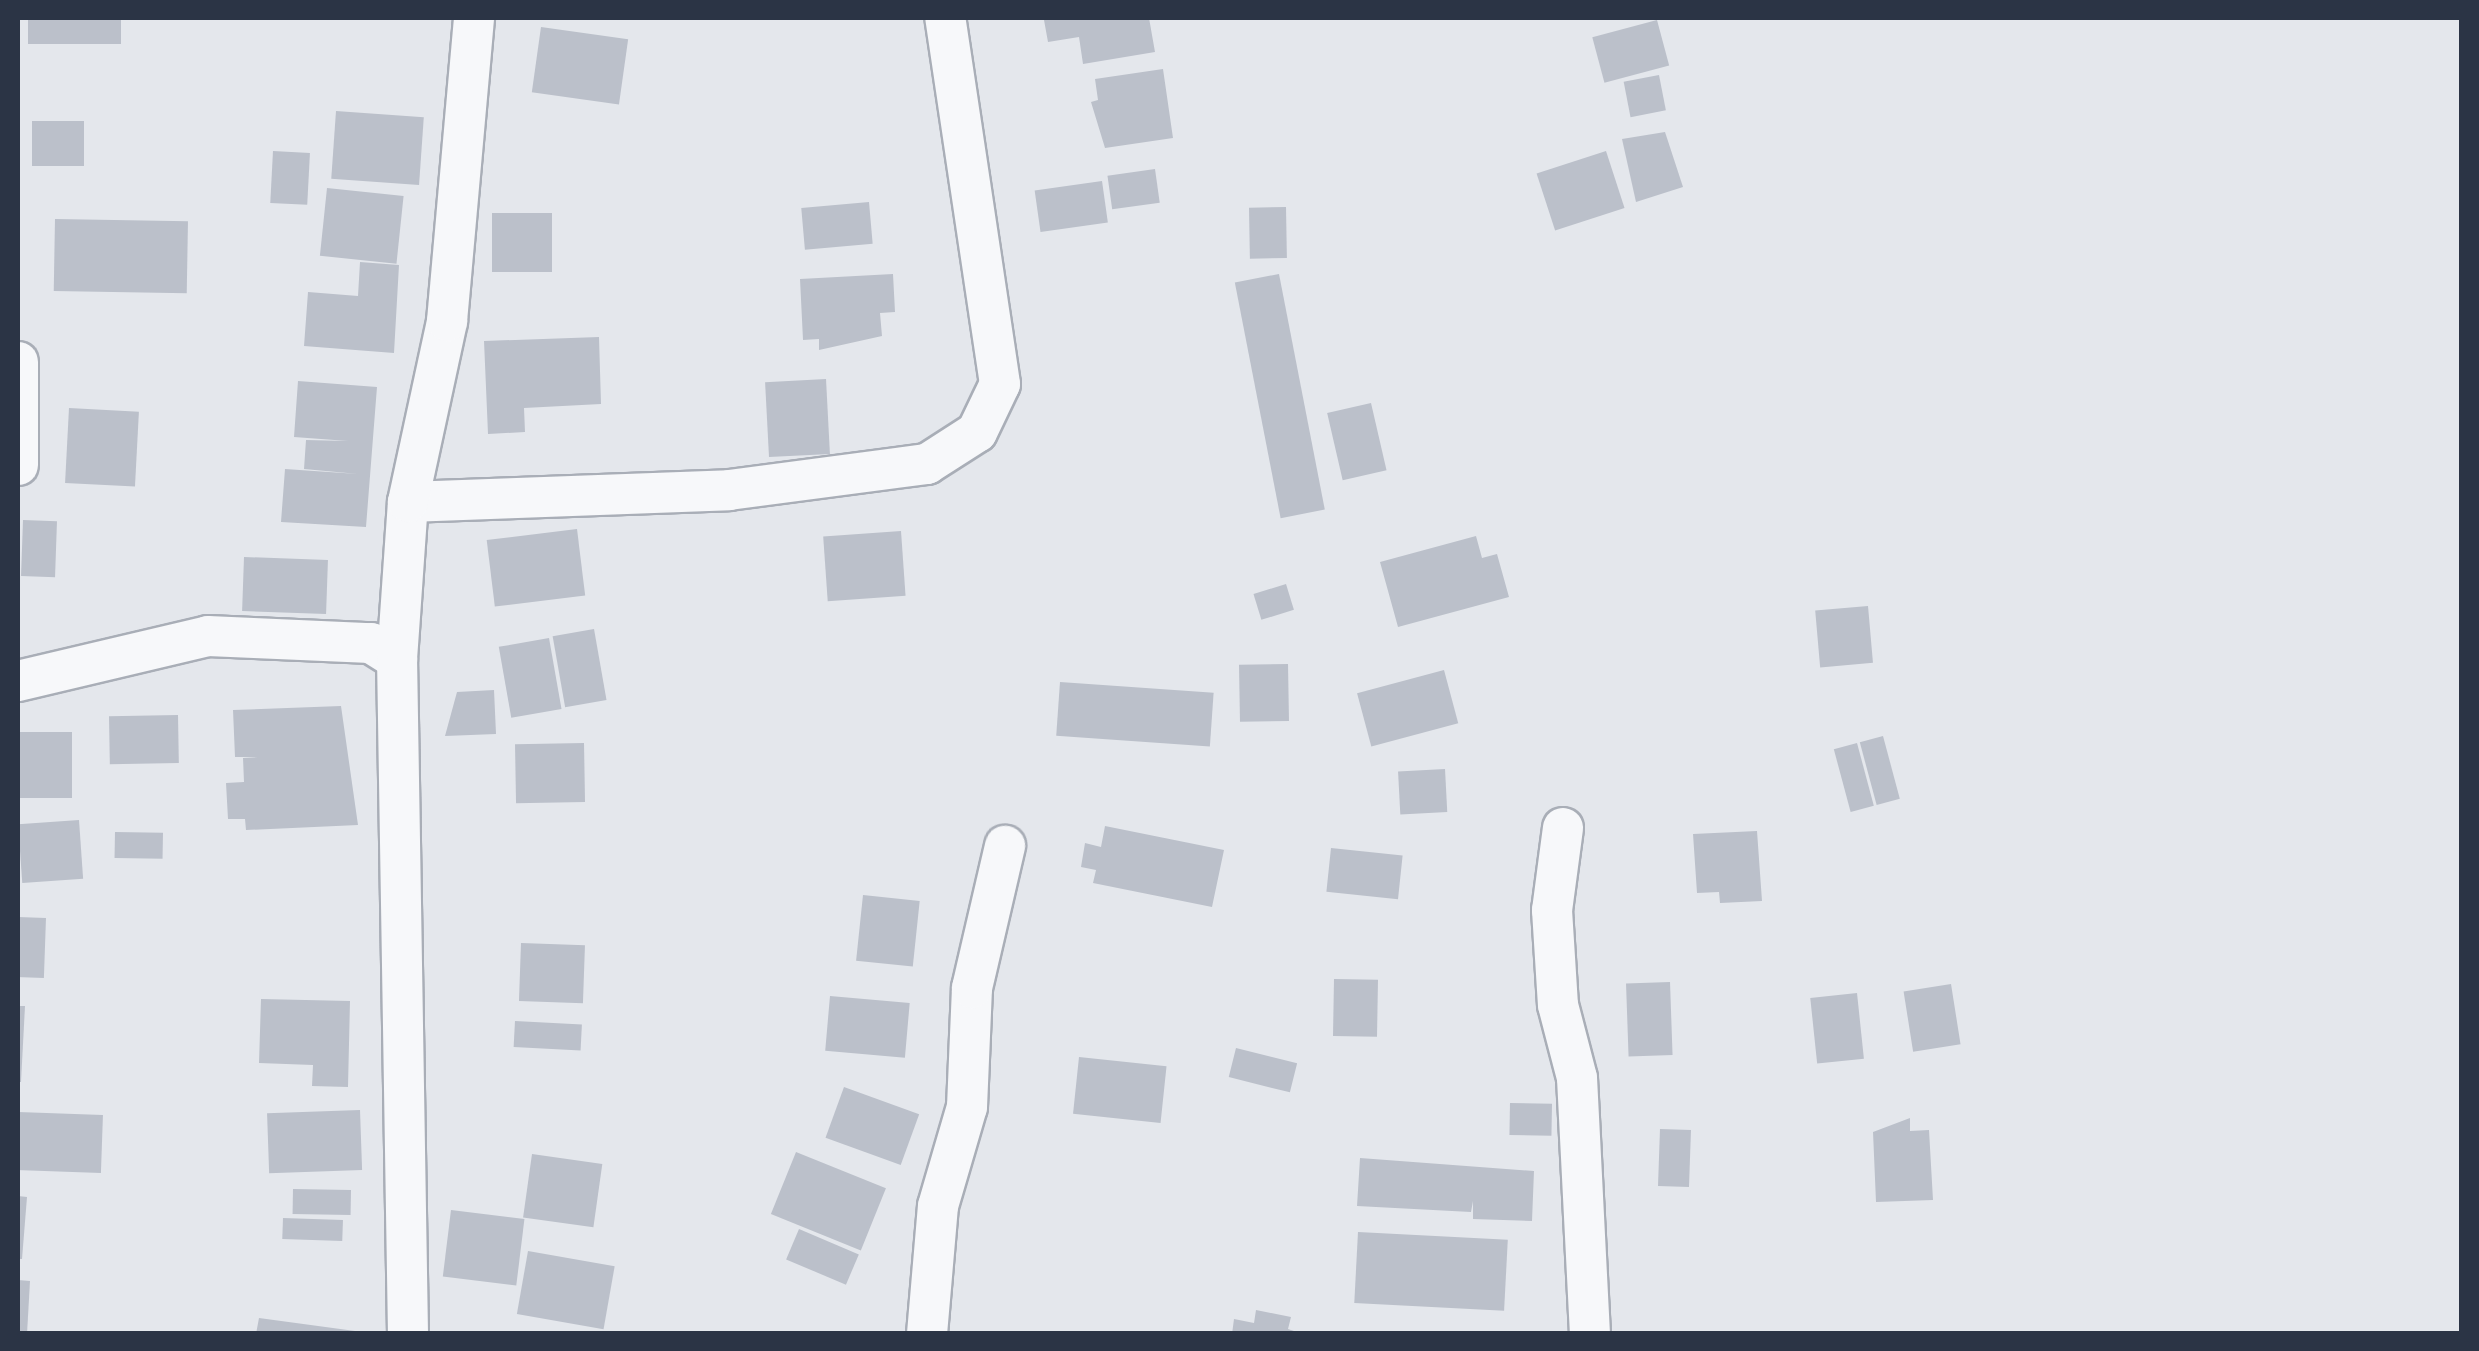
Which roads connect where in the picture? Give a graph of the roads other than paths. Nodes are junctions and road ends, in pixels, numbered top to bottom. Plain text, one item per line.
1 (474, 18) edge
2 (945, 18) edge
3 (18, 362) edge
4 (18, 465) edge
5 (408, 502) junction
6 (398, 658) junction
7 (18, 681) edge
8 (1563, 828) dead end
9 (1005, 846) dead end
10 (928, 1333) edge
11 (408, 1334) edge
12 (1590, 1334) edge

1 - 5 street
2 - 5 street
3 - 4 street
5 - 6 street
6 - 7 street
6 - 11 street
8 - 12 street
9 - 10 street

